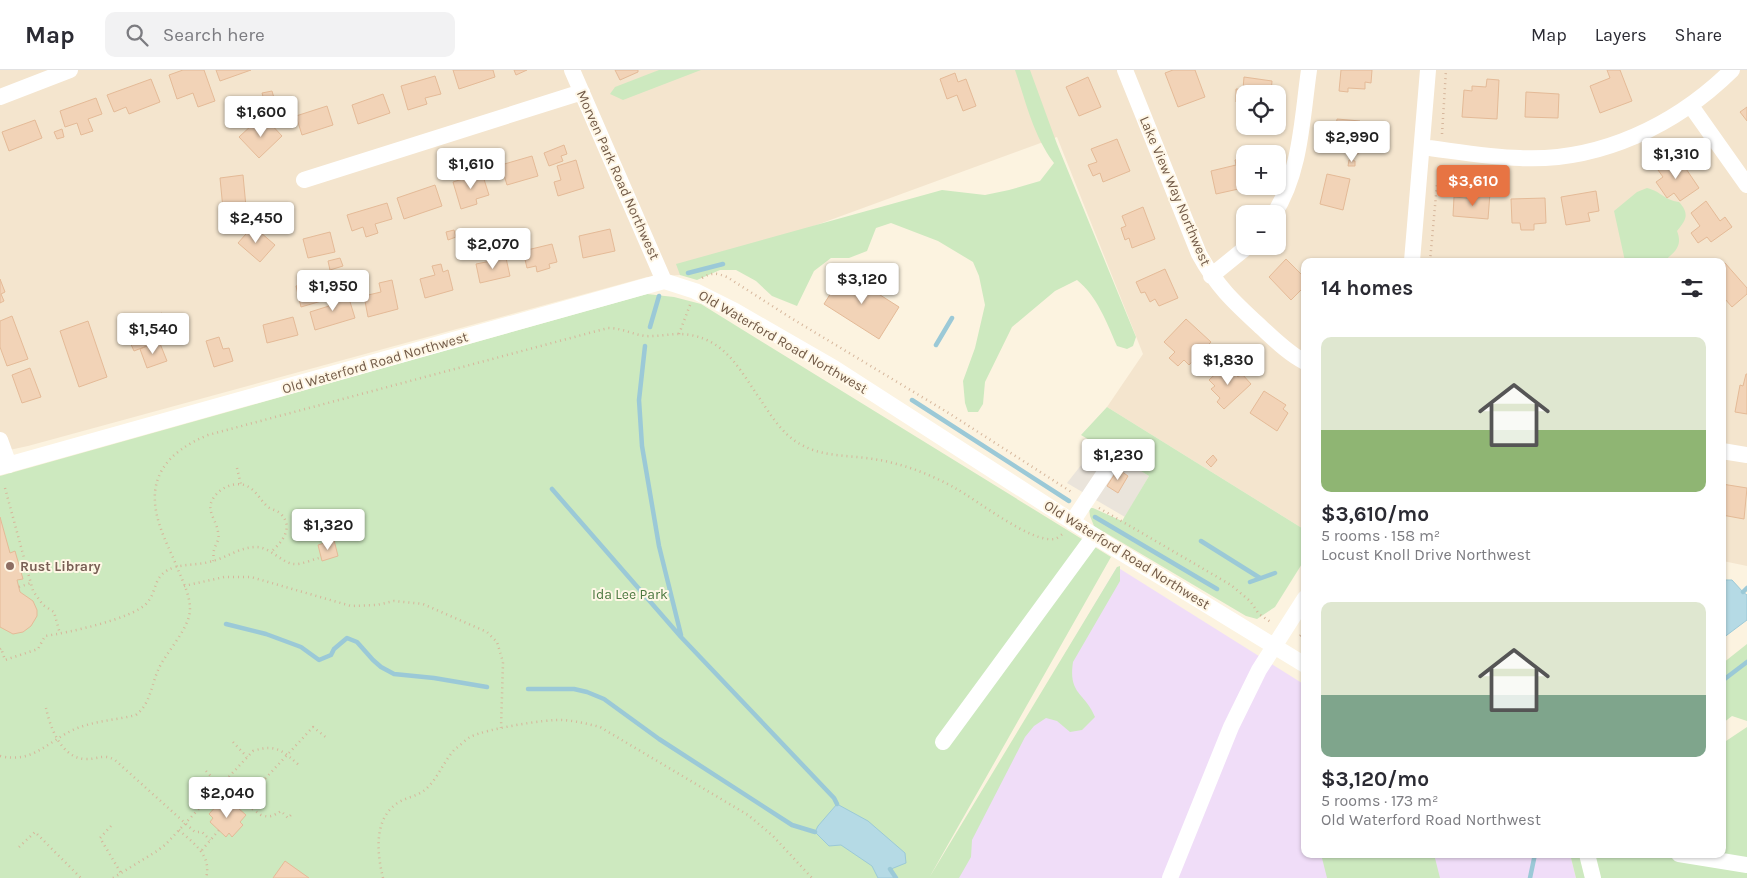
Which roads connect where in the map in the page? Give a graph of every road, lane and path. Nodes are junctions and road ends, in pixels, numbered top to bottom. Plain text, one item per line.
1 (70, 70) edge
2 (572, 70) edge
3 (1125, 70) edge
4 (1309, 70) edge
5 (1428, 70) edge
6 (1732, 70) edge
7 (582, 92) junction
8 (0, 97) edge
9 (1691, 106) junction
10 (1422, 147) junction
11 (304, 180) dead end
12 (1747, 185) edge
13 (1278, 205) edge
14 (1237, 255) edge
15 (1412, 258) edge
16 (1211, 276) junction
17 (664, 280) junction
18 (1301, 359) edge
19 (0, 440) edge
20 (1726, 452) edge
21 (1747, 455) edge
22 (1110, 465) dead end
23 (4, 466) edge
24 (237, 468) dead end
25 (241, 485) junction
26 (6, 488) dead end
27 (1086, 501) junction
28 (1072, 522) junction
29 (1094, 536) junction
30 (271, 552) junction
31 (319, 558) dead end
32 (213, 561) junction
33 (177, 566) junction
34 (31, 583) junction
35 (184, 586) junction
36 (19, 587) dead end
37 (1301, 605) edge
38 (1285, 631) junction
39 (60, 634) junction
40 (1301, 635) edge
41 (0, 644) edge
42 (1274, 646) junction
43 (1, 649) edge
44 (1301, 663) edge
45 (46, 708) dead end
46 (501, 728) junction
47 (58, 739) junction
48 (328, 739) dead end
49 (233, 742) dead end
50 (943, 742) dead end
51 (287, 755) junction
52 (0, 756) edge
53 (247, 757) junction
54 (301, 768) dead end
55 (206, 771) dead end
56 (220, 786) junction
57 (243, 803) junction
58 (238, 808) dead end
59 (292, 814) dead end
60 (185, 824) junction
61 (111, 826) dead end
62 (179, 830) junction
63 (219, 830) dead end
64 (210, 840) junction
65 (19, 847) dead end
66 (202, 850) junction
67 (1588, 858) edge
68 (1704, 858) edge
69 (1747, 865) edge
70 (121, 873) junction
71 (81, 878) edge
72 (113, 878) edge
73 (206, 878) edge
74 (383, 878) edge
75 (812, 878) edge
76 (1170, 878) edge
77 (1593, 878) edge

1 - 8 street
2 - 7 street, Morven Park Road Northwest
3 - 16 street, Lake View Way Northwest
4 - 13 street
5 - 10 street
6 - 9 street
7 - 11 street
7 - 17 street, Morven Park Road Northwest
9 - 10 street
9 - 12 street
10 - 15 street
14 - 16 street
16 - 18 street, Lake View Way Northwest
17 - 23 street, Old Waterford Road Northwest
17 - 28 street, Old Waterford Road Northwest
19 - 23 street
20 - 21 street
22 - 27 street
24 - 25 path
25 - 30 path
25 - 32 path
26 - 34 path
27 - 28 street
27 - 38 path
28 - 29 street, Old Waterford Road Northwest
28 - 33 path
29 - 42 street, Old Waterford Road Northwest
29 - 50 street
30 - 31 path
30 - 32 path
32 - 33 path
33 - 35 path
33 - 39 path
34 - 36 path
34 - 39 path
35 - 46 path
35 - 47 path
37 - 38 street
38 - 40 path
38 - 42 street
39 - 43 path
41 - 43 path
42 - 44 street, Old Waterford Road Northwest
42 - 76 street
45 - 47 path
46 - 74 path
46 - 75 path
47 - 52 path
47 - 60 path
48 - 51 path
49 - 53 path
51 - 53 path
51 - 54 path
51 - 57 path
53 - 56 path
55 - 56 path
56 - 57 path
56 - 60 path
57 - 58 path
57 - 59 path
60 - 62 path
60 - 64 path
61 - 70 path
62 - 66 path
62 - 70 path
63 - 64 path
64 - 66 path
65 - 71 path
66 - 73 path
67 - 77 street
68 - 69 street
70 - 72 path

